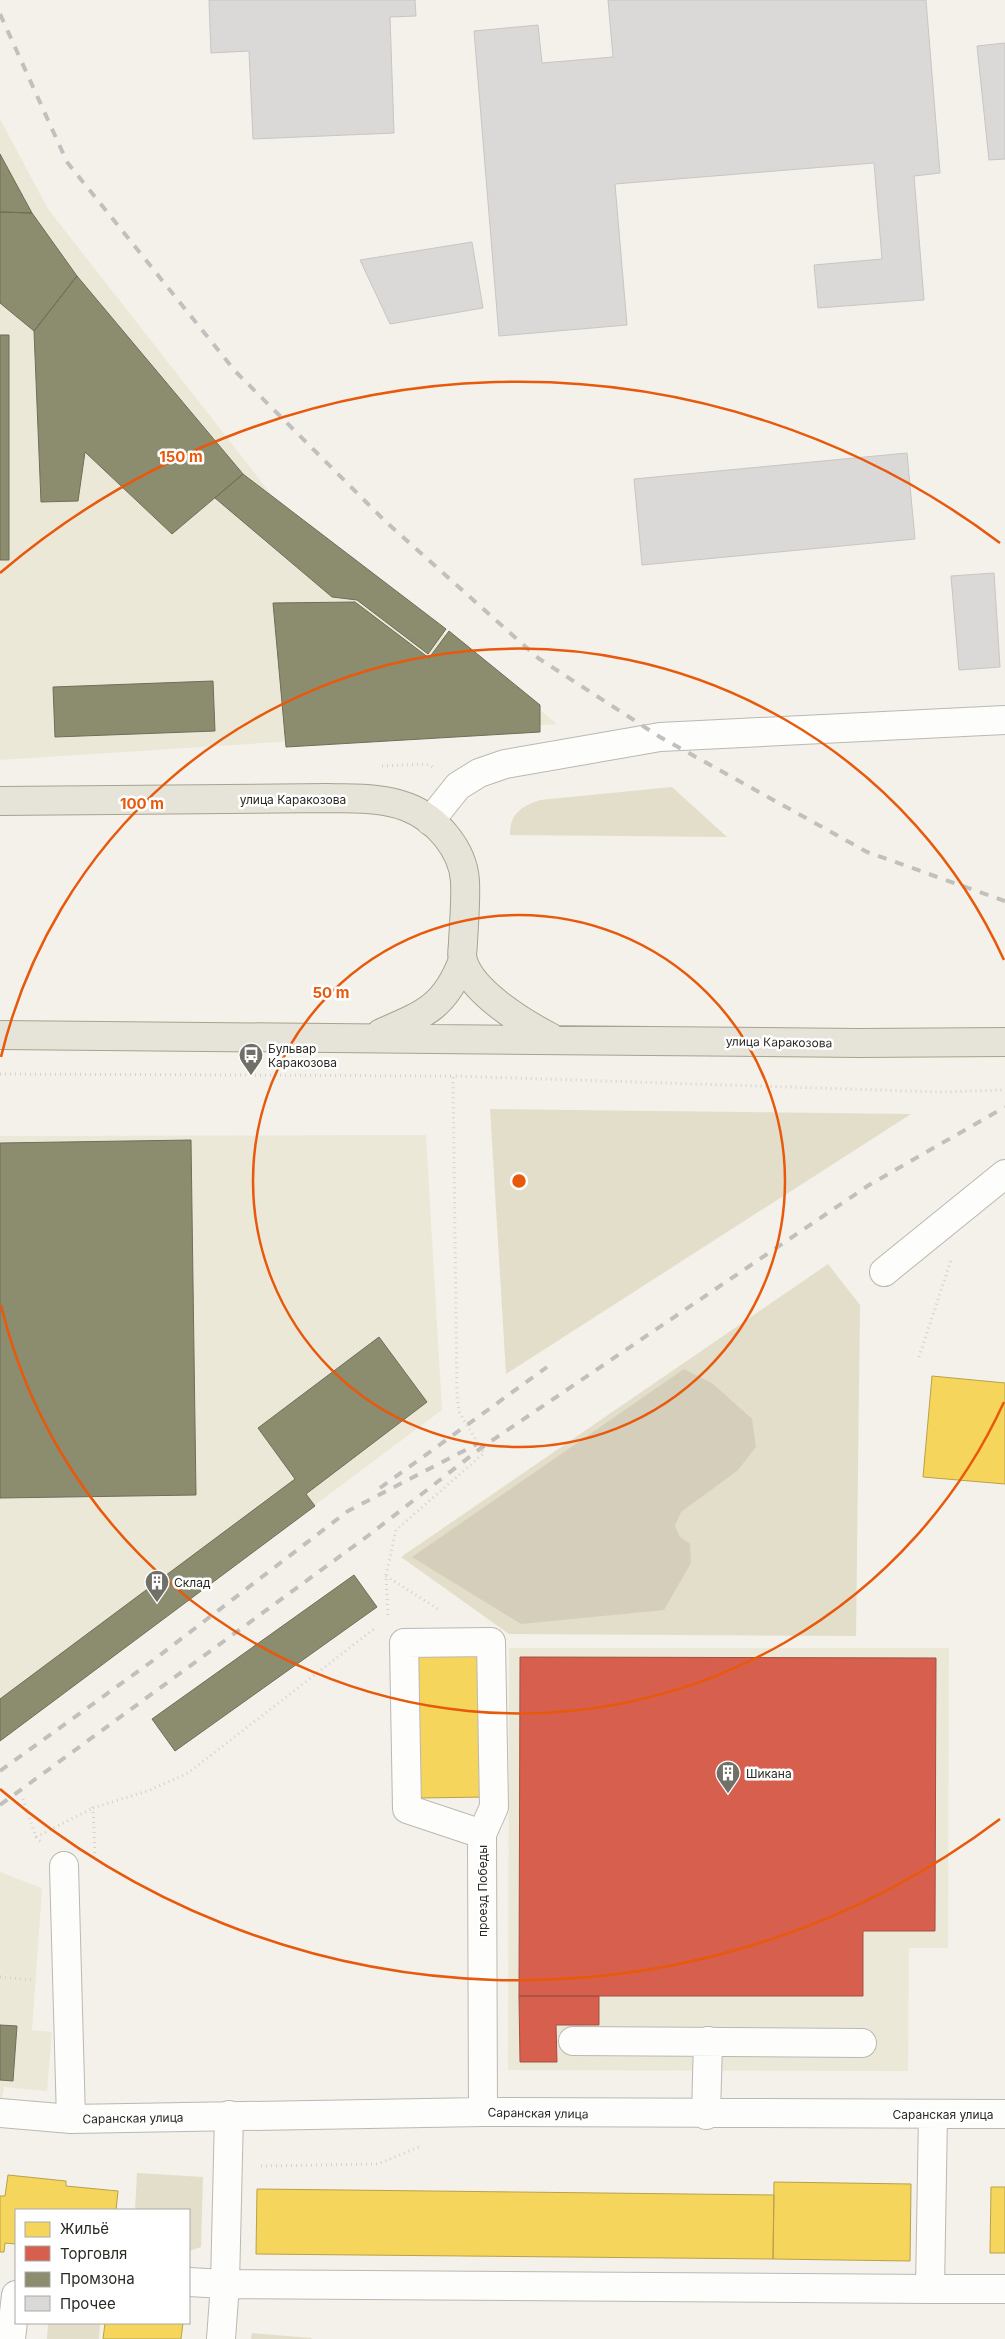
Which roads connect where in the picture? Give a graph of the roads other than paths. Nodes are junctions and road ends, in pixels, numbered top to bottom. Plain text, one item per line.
1 (1005, 720) edge
2 (0, 801) edge
3 (430, 821) junction
4 (463, 960) junction
5 (0, 1035) edge
6 (373, 1037) junction
7 (554, 1039) junction
8 (1005, 1042) edge
9 (1005, 1174) edge
10 (884, 1272) dead end
11 (482, 1834) junction
12 (64, 1866) road end
13 (573, 2041) dead end
14 (708, 2041) junction
15 (862, 2043) dead end
16 (483, 2112) junction
17 (0, 2113) edge
18 (1005, 2114) edge
19 (229, 2115) junction
20 (706, 2115) junction
21 (933, 2115) junction
22 (70, 2119) junction
23 (190, 2282) edge
24 (225, 2284) junction
25 (1005, 2288) edge
26 (930, 2289) junction
27 (15, 2304) edge
28 (11, 2339) edge
29 (221, 2339) edge

1 - 3 street
2 - 3 main road, улица Каракозова
3 - 4 main road, улица Каракозова
4 - 6 main road, улица Каракозова
4 - 7 main road, улица Каракозова
5 - 6 main road, улица Каракозова
6 - 7 main road, улица Каракозова
7 - 8 main road, улица Каракозова
9 - 10 street
11 - 11 street, проезд Победы
11 - 16 street, проезд Победы
12 - 22 street
13 - 14 street
14 - 15 street
14 - 20 street
16 - 19 street, Саранская улица
16 - 20 street, Саранская улица
17 - 22 street, Саранская улица
18 - 21 street, Саранская улица
19 - 22 street, Саранская улица
19 - 24 street
20 - 21 street, Саранская улица
21 - 26 street
23 - 24 street
24 - 26 street
24 - 29 street
25 - 26 street
27 - 28 street

